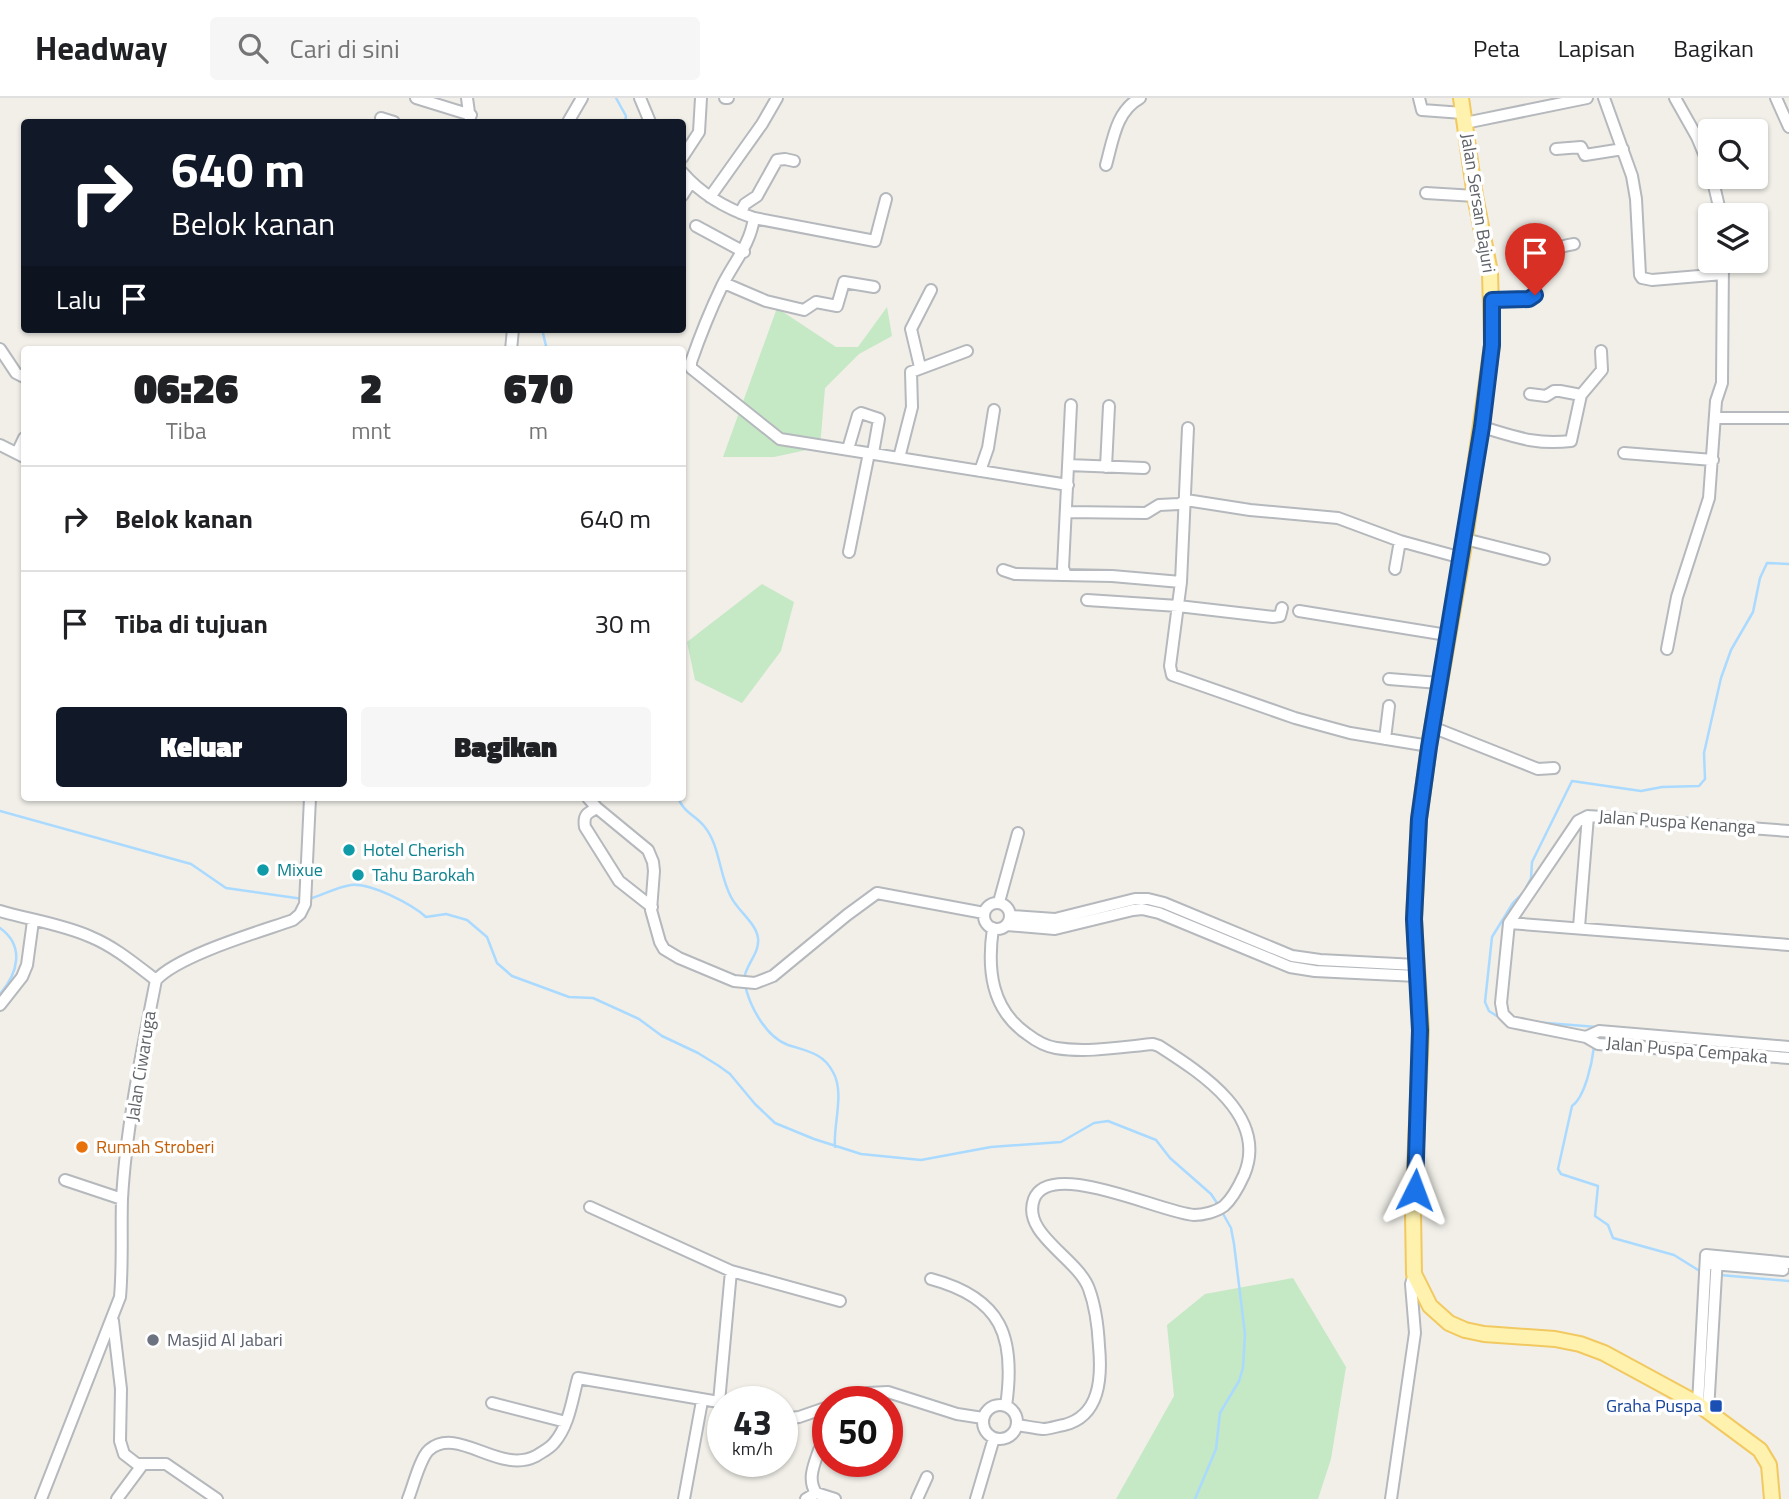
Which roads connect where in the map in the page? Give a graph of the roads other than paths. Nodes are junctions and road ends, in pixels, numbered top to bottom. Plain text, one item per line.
1 (416, 98) edge
2 (467, 98) edge
3 (582, 98) edge
4 (640, 98) edge
5 (701, 98) edge
6 (777, 98) edge
7 (1140, 98) edge
8 (1419, 98) edge
9 (1461, 98) edge
10 (1587, 98) edge
11 (1604, 98) edge
12 (1675, 98) edge
13 (1776, 98) edge
14 (381, 118) dead end
15 (1464, 118) junction
16 (384, 119) edge
17 (470, 119) edge
18 (570, 119) edge
19 (649, 119) edge
20 (1789, 127) edge
21 (1698, 141) edge
22 (1556, 149) dead end
23 (1623, 149) junction
24 (686, 152) edge
25 (794, 161) dead end
26 (1106, 164) dead end
27 (686, 176) edge
28 (691, 181) junction
29 (686, 189) edge
30 (1426, 193) dead end
31 (1475, 196) junction
32 (710, 197) junction
33 (886, 199) dead end
34 (740, 213) junction
35 (754, 218) junction
36 (696, 226) dead end
37 (1574, 244) dead end
38 (744, 252) junction
39 (1723, 274) joint
40 (724, 283) junction
41 (874, 287) dead end
42 (931, 290) dead end
43 (1492, 300) junction
44 (0, 349) edge
45 (967, 351) dead end
46 (1601, 351) dead end
47 (920, 367) junction
48 (21, 376) edge
49 (1530, 394) dead end
50 (1581, 395) junction
51 (1070, 405) dead end
52 (1109, 406) dead end
53 (994, 410) dead end
54 (1715, 418) junction
55 (1789, 418) edge
56 (1482, 427) junction
57 (1188, 428) dead end
58 (0, 445) edge
59 (848, 449) junction
60 (871, 453) junction
61 (1624, 453) dead end
62 (21, 455) edge
63 (899, 458) junction
64 (1713, 460) junction
65 (1069, 465) junction
66 (1106, 467) junction
67 (1144, 468) dead end
68 (980, 471) junction
69 (1068, 485) junction
70 (1186, 500) junction
71 (1067, 512) junction
72 (1465, 540) junction
73 (1400, 541) junction
74 (849, 552) dead end
75 (1462, 558) junction
76 (1544, 559) dead end
77 (1395, 569) dead end
78 (1003, 570) dead end
79 (1066, 575) junction
80 (1181, 582) junction
81 (1087, 600) dead end
82 (1178, 606) junction
83 (1282, 608) dead end
84 (1299, 611) dead end
85 (1447, 635) junction
86 (1667, 649) dead end
87 (1389, 679) dead end
88 (1439, 683) junction
89 (1389, 706) dead end
90 (1432, 727) junction
91 (1385, 739) junction
92 (1429, 747) junction
93 (1554, 768) dead end
94 (310, 801) edge
95 (591, 801) edge
96 (597, 808) junction
97 (1588, 816) junction
98 (1789, 831) edge
99 (1018, 833) dead end
100 (999, 902) junction
101 (652, 907) junction
102 (0, 911) edge
103 (984, 913) junction
104 (33, 921) junction
105 (1009, 921) junction
106 (1509, 923) junction
107 (993, 928) junction
108 (1578, 928) junction
109 (1789, 945) edge
110 (1417, 971) junction
111 (156, 980) junction
112 (0, 1005) edge
113 (1506, 1019) joint
114 (1599, 1031) junction
115 (1586, 1037) junction
116 (1686, 1038) junction
117 (1598, 1044) junction
118 (1789, 1047) edge
119 (1685, 1051) junction
120 (1789, 1058) edge
121 (65, 1180) dead end
122 (122, 1199) junction
123 (590, 1207) dead end
124 (1713, 1262) junction
125 (1789, 1263) edge
126 (1789, 1270) edge
127 (731, 1271) junction
128 (1414, 1274) junction
129 (931, 1279) dead end
130 (840, 1301) dead end
131 (112, 1318) junction
132 (722, 1386) edge
133 (903, 1397) edge
134 (702, 1401) junction
135 (707, 1402) edge
136 (492, 1403) dead end
137 (1006, 1406) junction
138 (1703, 1408) junction
139 (983, 1418) junction
140 (566, 1422) junction
141 (1017, 1425) junction
142 (994, 1438) junction
143 (143, 1464) junction
144 (812, 1477) edge
145 (927, 1477) dead end
146 (811, 1496) edge
147 (41, 1499) edge
148 (117, 1499) edge
149 (217, 1499) edge
150 (408, 1499) edge
151 (684, 1499) edge
152 (835, 1499) edge
153 (917, 1499) edge
154 (976, 1499) edge
155 (1391, 1499) edge
156 (1772, 1499) edge

1 - 17 street
2 - 17 street
3 - 18 street
4 - 19 street
5 - 24 street
6 - 32 street
7 - 26 street
8 - 15 street
9 - 15 main road, Jalan Sersan Bajuri
10 - 15 street
11 - 23 street
12 - 21 street
13 - 20 street
14 - 16 street
15 - 31 main road, Jalan Sersan Bajuri
22 - 23 street
23 - 39 street
25 - 34 street
27 - 28 street
28 - 29 street
28 - 32 street
30 - 31 street
31 - 43 main road, Jalan Sersan Bajuri
32 - 34 street
33 - 35 street
34 - 35 street
35 - 38 street
36 - 38 street
37 - 43 street
38 - 40 street
39 - 54 street
40 - 41 street
40 - 59 street
42 - 47 street
43 - 56 main road, Jalan Sersan Bajuri
44 - 48 street
45 - 47 street
46 - 50 street
47 - 63 street
49 - 50 street
50 - 56 street
51 - 65 street
52 - 66 street
53 - 68 street
54 - 55 street
54 - 64 street
56 - 72 main road, Jalan Sersan Bajuri
57 - 70 street
58 - 62 street
59 - 60 street
59 - 60 street
60 - 63 street
60 - 74 street
61 - 64 street
63 - 68 street
64 - 86 street
65 - 66 street
65 - 69 street
66 - 67 street
68 - 69 street
69 - 71 street
70 - 71 street
70 - 73 street
70 - 80 street
71 - 79 street
72 - 75 main road, Jalan Sersan Bajuri
72 - 76 street
73 - 75 street
73 - 77 street
75 - 85 main road, Jalan Sersan Bajuri
78 - 79 street
79 - 80 street
80 - 82 street
81 - 82 street
82 - 83 street
82 - 91 street
84 - 85 street
85 - 88 main road, Jalan Sersan Bajuri
87 - 88 street
88 - 90 main road, Jalan Sersan Bajuri
89 - 91 street
90 - 92 main road, Jalan Sersan Bajuri
90 - 93 street
91 - 92 street
92 - 110 main road, Jalan Sersan Bajuri
94 - 111 street
95 - 96 street
96 - 101 street
96 - 101 street
97 - 98 street, Jalan Puspa Kenanga
97 - 106 street, Jalan Puspa Kenanga
97 - 108 street
99 - 100 street
100 - 103 street
100 - 105 street
101 - 103 street
102 - 104 street
103 - 107 street
104 - 111 street
104 - 112 street
105 - 107 street
105 - 110 street
106 - 108 street
106 - 113 street, Jalan Puspa Kenanga
107 - 141 street
108 - 109 street
110 - 128 main road, Jalan Sersan Bajuri
111 - 122 street, Jalan Ciwaruga
113 - 115 street, Jalan Puspa Cempaka
114 - 115 street, Jalan Puspa Cempaka
114 - 116 street, Jalan Puspa Cempaka
114 - 117 street
115 - 117 street, Jalan Puspa Cempaka
116 - 118 street, Jalan Puspa Cempaka
116 - 119 street
117 - 119 street, Jalan Puspa Cempaka
119 - 120 street, Jalan Puspa Cempaka
121 - 122 street
122 - 131 street, Jalan Ciwaruga
123 - 127 street
124 - 125 street
124 - 126 street
124 - 138 street
127 - 130 street
127 - 132 street
128 - 138 main road, Jalan Sersan Bajuri
128 - 155 street
129 - 137 street
131 - 143 street
131 - 147 street, Jalan Ciwaruga
133 - 139 street
134 - 135 street
134 - 140 street
134 - 151 street
136 - 140 street
137 - 139 street
137 - 141 street
138 - 156 main road, Jalan Sersan Bajuri
139 - 142 street
140 - 150 street
141 - 142 street
142 - 154 street
143 - 148 street
143 - 149 street
144 - 146 street
145 - 153 street
146 - 152 street

